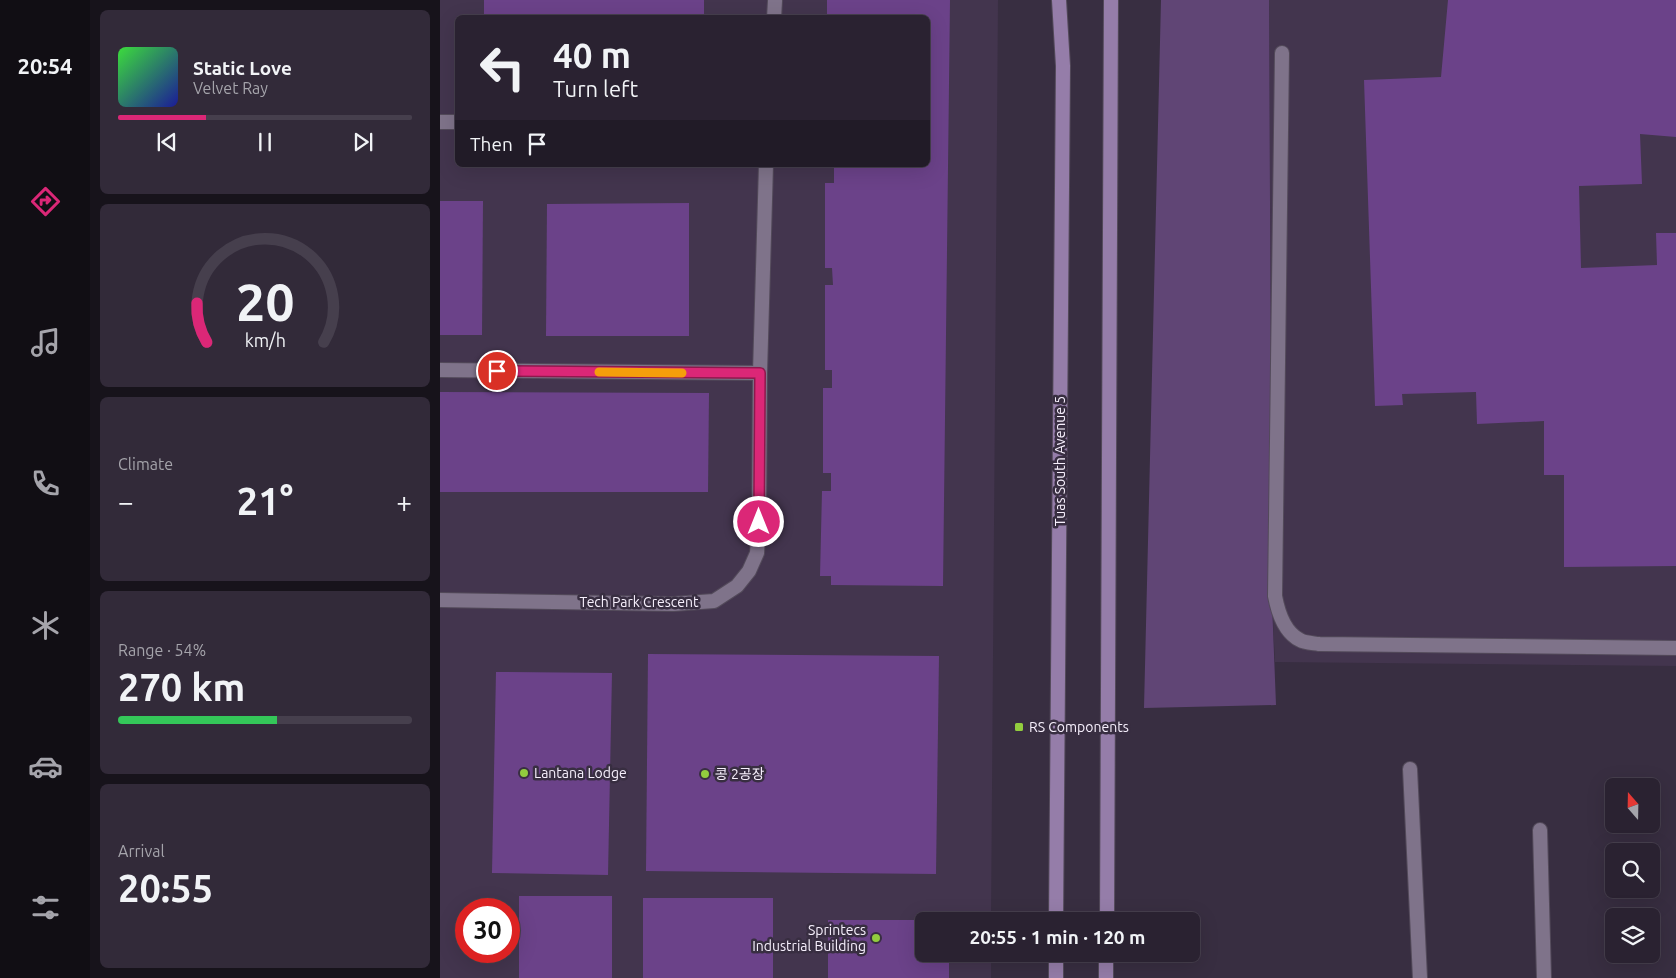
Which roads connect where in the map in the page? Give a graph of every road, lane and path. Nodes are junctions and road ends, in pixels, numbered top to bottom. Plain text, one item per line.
1 (1059, 0) edge
2 (1111, 0) edge
3 (774, 1) edge
4 (774, 15) edge
5 (1282, 53) dead end
6 (440, 122) edge
7 (455, 122) edge
8 (766, 167) edge
9 (440, 370) edge
10 (760, 373) junction
11 (440, 600) edge
12 (1676, 648) edge
13 (1410, 769) dead end
14 (1540, 830) dead end
15 (1056, 912) edge
16 (1107, 912) edge
17 (1056, 962) edge
18 (1106, 962) edge
19 (1056, 978) edge
20 (1106, 978) edge
21 (1420, 978) edge
22 (1544, 978) edge

1 - 15 main road, Tuas South Avenue 5
2 - 16 main road
3 - 4 street
5 - 12 street
6 - 7 street
8 - 10 street, Tech Park Crescent
9 - 10 street
10 - 11 street, Tech Park Crescent
13 - 21 street
14 - 22 street
17 - 19 main road
18 - 20 main road

